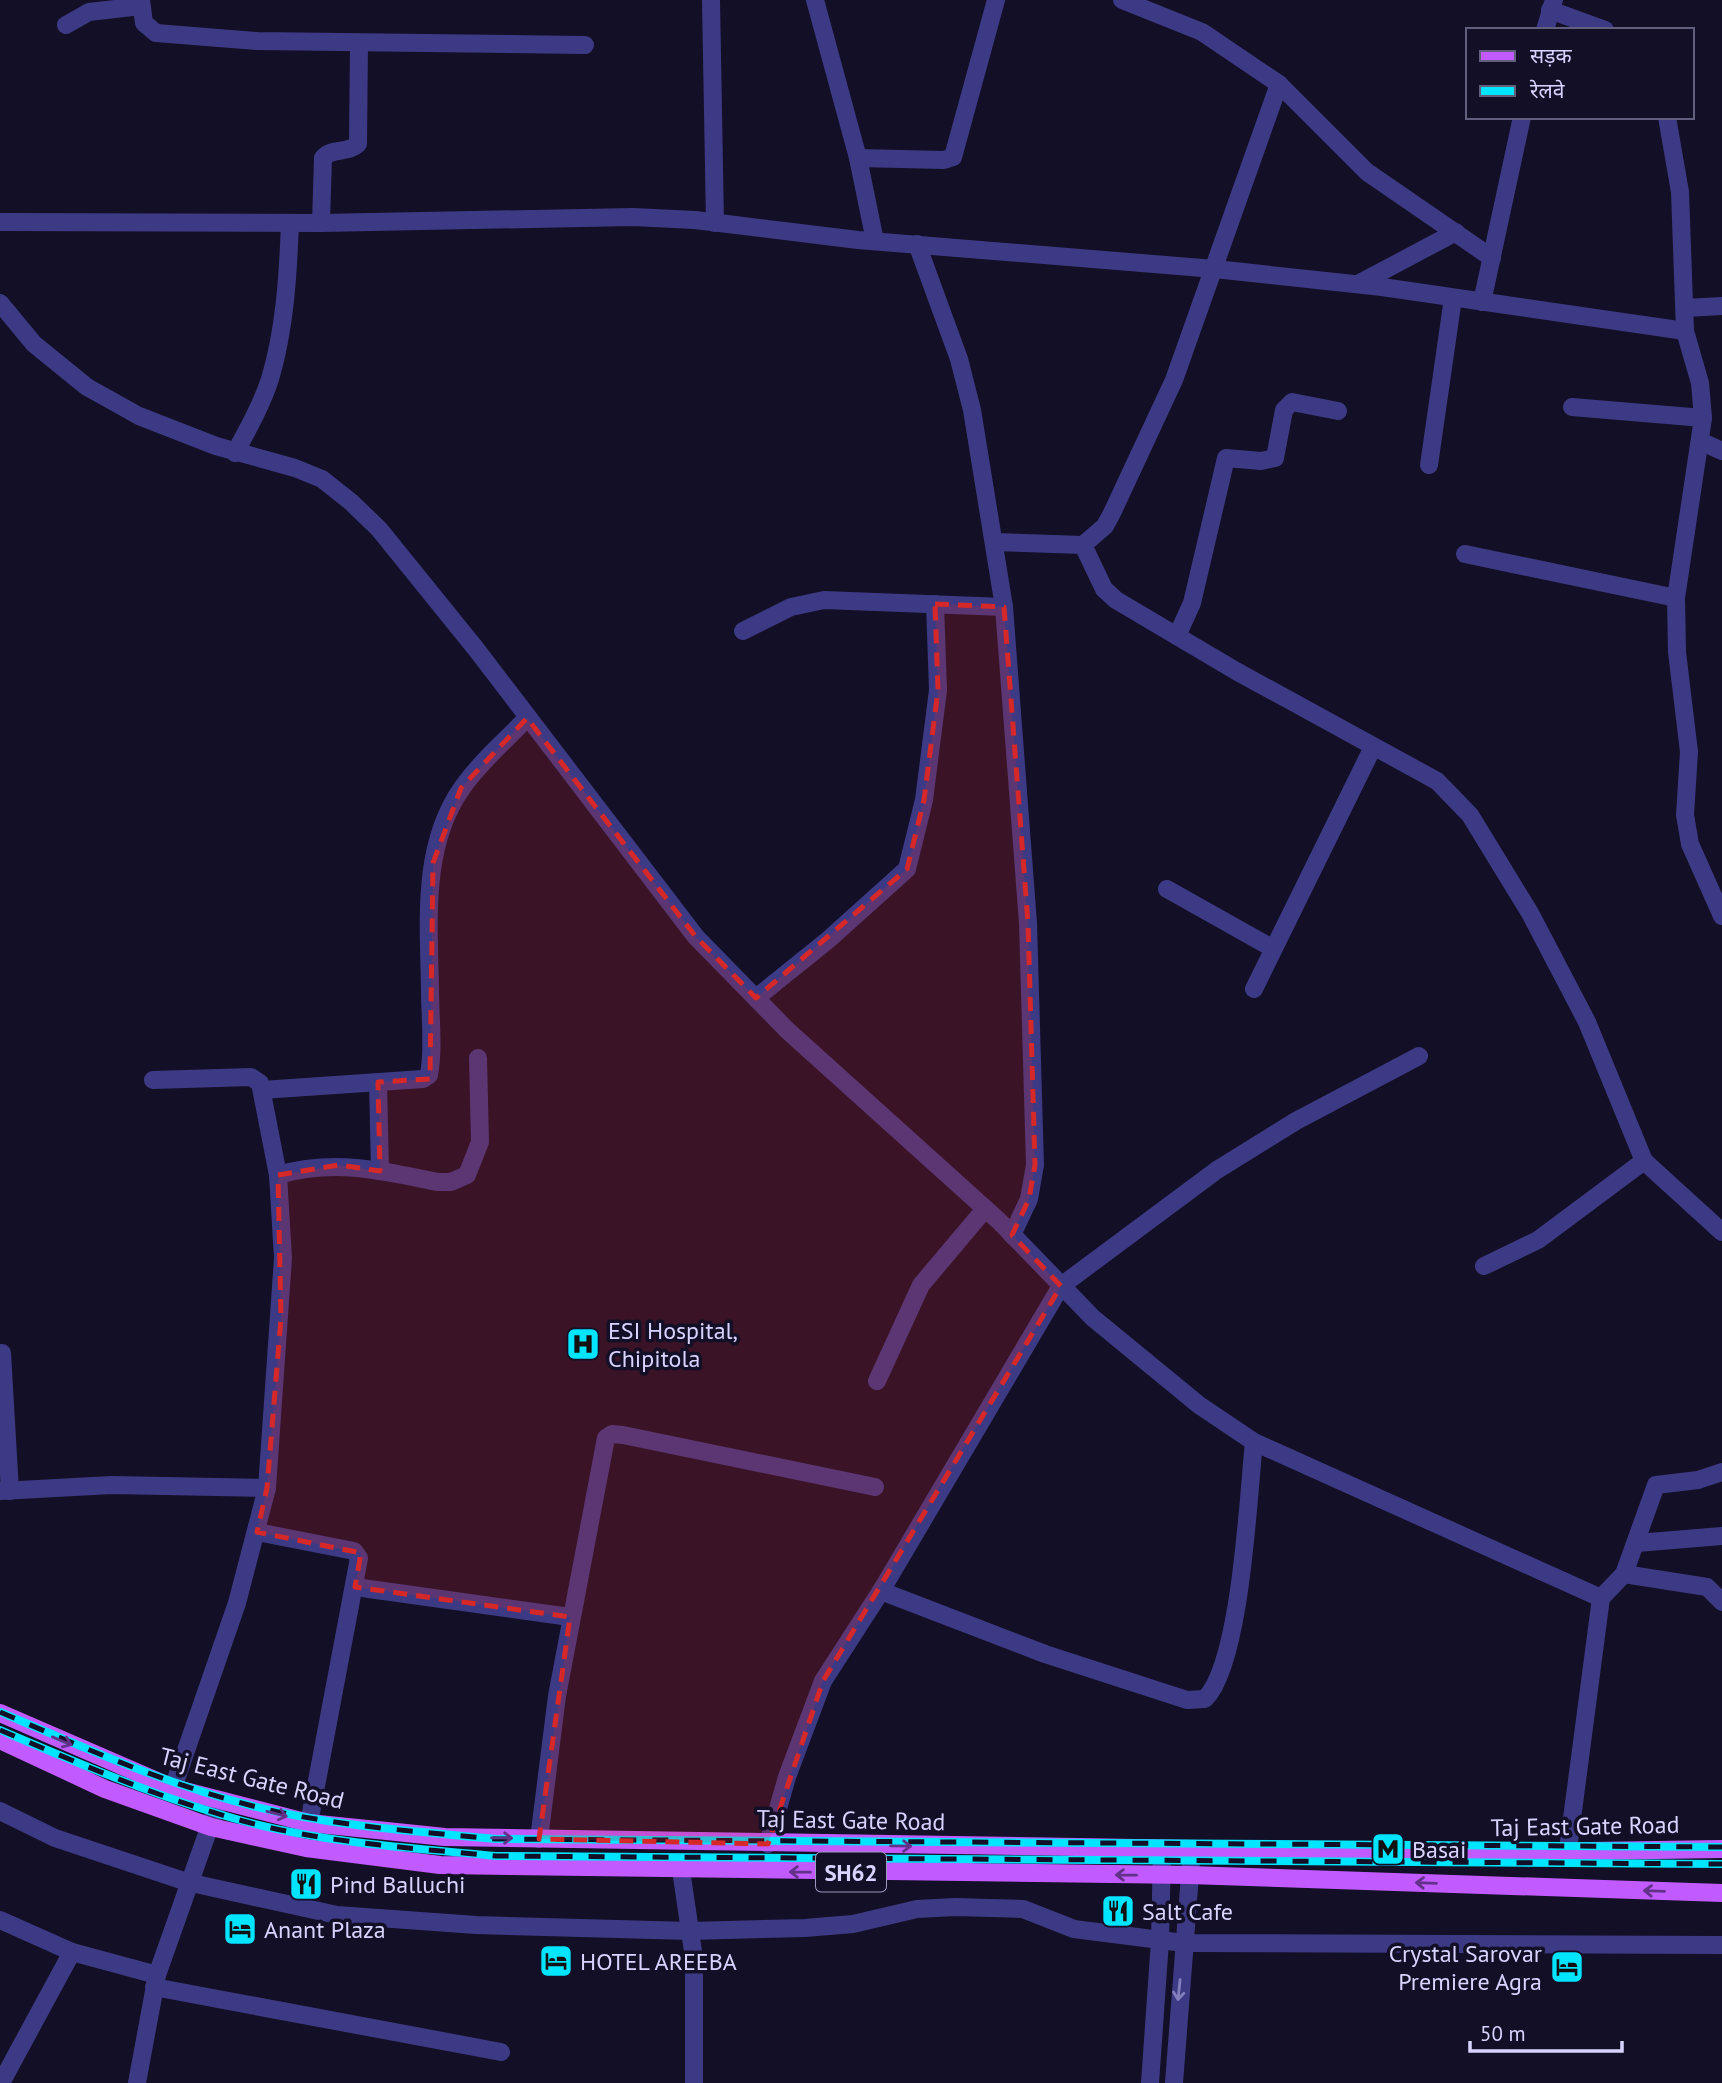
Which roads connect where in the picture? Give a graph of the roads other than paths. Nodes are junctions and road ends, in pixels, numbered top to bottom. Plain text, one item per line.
1 (710, 0) edge
2 (815, 0) edge
3 (996, 0) edge
4 (1122, 0) edge
5 (141, 3) edge
6 (1552, 5) edge
7 (66, 25) dead end
8 (1546, 28) edge
9 (1601, 28) edge
10 (359, 44) junction
11 (585, 45) dead end
12 (1279, 84) junction
13 (1522, 119) edge
14 (1667, 119) edge
15 (858, 158) junction
16 (0, 222) edge
17 (290, 223) junction
18 (321, 223) junction
19 (715, 223) junction
20 (1456, 232) junction
21 (875, 241) junction
22 (917, 244) junction
23 (1492, 258) junction
24 (1215, 269) junction
25 (1358, 284) junction
26 (1453, 298) junction
27 (1482, 302) junction
28 (0, 303) edge
29 (1722, 306) edge
30 (1685, 308) junction
31 (1685, 331) junction
32 (1572, 407) dead end
33 (1338, 411) dead end
34 (1703, 418) junction
35 (1700, 441) junction
36 (1722, 451) edge
37 (235, 453) junction
38 (1429, 465) dead end
39 (994, 542) junction
40 (1083, 545) junction
41 (1465, 554) dead end
42 (1676, 598) junction
43 (935, 604) junction
44 (1004, 607) junction
45 (743, 631) dead end
46 (1177, 636) junction
47 (527, 718) junction
48 (1373, 747) junction
49 (1167, 889) dead end
50 (1722, 916) edge
51 (1272, 948) junction
52 (1254, 989) dead end
53 (756, 998) junction
54 (1419, 1056) dead end
55 (478, 1058) dead end
56 (153, 1080) dead end
57 (378, 1082) junction
58 (262, 1090) junction
59 (1644, 1161) junction
60 (380, 1171) junction
61 (278, 1175) junction
62 (985, 1209) junction
63 (1722, 1232) edge
64 (1012, 1235) junction
65 (1484, 1266) dead end
66 (1061, 1286) junction
67 (2, 1353) edge
68 (877, 1381) dead end
69 (1254, 1442) junction
70 (1722, 1472) edge
71 (875, 1487) dead end
72 (267, 1488) junction
73 (5, 1491) edge
74 (257, 1532) junction
75 (1722, 1536) edge
76 (1637, 1543) junction
77 (1624, 1574) junction
78 (355, 1587) junction
79 (881, 1591) junction
80 (1601, 1598) junction
81 (1722, 1602) edge
82 (570, 1617) junction
83 (0, 1713) edge
84 (0, 1740) edge
85 (173, 1788) junction
86 (219, 1800) junction
87 (0, 1811) edge
88 (309, 1823) junction
89 (211, 1827) junction
90 (539, 1839) junction
91 (768, 1844) junction
92 (1162, 1849) junction
93 (1192, 1849) junction
94 (1568, 1849) junction
95 (1722, 1849) edge
96 (681, 1870) junction
97 (1161, 1875) junction
98 (1189, 1875) junction
99 (187, 1882) junction
100 (1722, 1893) edge
101 (0, 1920) edge
102 (690, 1931) junction
103 (1160, 1941) junction
104 (1184, 1942) junction
105 (1722, 1945) edge
106 (72, 1952) junction
107 (155, 1981) junction
108 (501, 2052) dead end
109 (1, 2083) edge
110 (137, 2083) edge
111 (694, 2083) edge
112 (1150, 2083) edge
113 (1174, 2083) edge

1 - 19 street
2 - 15 street
3 - 15 street
4 - 12 street
5 - 7 street
5 - 10 street
6 - 8 street
6 - 9 street
10 - 11 street
10 - 18 street
12 - 20 street
12 - 24 street
13 - 23 street
14 - 30 street
15 - 21 street
16 - 17 street
17 - 18 street
17 - 37 street
18 - 19 street
19 - 21 street
20 - 23 street
20 - 25 street
21 - 22 street
22 - 24 street
22 - 39 street
23 - 27 street
24 - 25 street
24 - 40 street
25 - 26 street
26 - 27 street
26 - 38 street
27 - 31 street
28 - 37 street
29 - 30 street
30 - 31 street
31 - 34 street
32 - 34 street
33 - 46 street
34 - 35 street
35 - 36 street
35 - 42 street
37 - 47 street
39 - 40 street
39 - 44 street
40 - 46 street
41 - 42 street
42 - 50 street
43 - 44 street
43 - 45 street
43 - 53 street
44 - 64 street
46 - 48 street
47 - 53 street
47 - 57 street
48 - 51 street
48 - 59 street
49 - 51 street
51 - 52 street
53 - 62 street
54 - 66 street
55 - 60 street
56 - 58 street
57 - 58 street
57 - 60 street
58 - 61 street
59 - 63 street
59 - 65 street
60 - 61 street
61 - 72 street
62 - 64 street
62 - 68 street
64 - 66 street
66 - 69 street
66 - 79 street
67 - 73 street
69 - 79 street
69 - 80 street
70 - 76 street
71 - 82 street
72 - 73 street
72 - 74 street
74 - 78 street
74 - 85 street
75 - 76 street
76 - 77 street
77 - 80 street
77 - 81 street
78 - 82 street
78 - 88 street
79 - 91 street
80 - 94 street
82 - 90 street
83 -> 85 main road, Taj East Gate Road / SH62
84 - 89 main road, SH62
85 - 86 main road, Taj East Gate Road / SH62
86 -> 88 main road, Taj East Gate Road / SH62
86 - 89 street
87 - 99 street
88 -> 90 main road, Taj East Gate Road / SH62
89 - 96 main road, SH62
89 - 99 street
90 - 91 main road, Taj East Gate Road / SH62
91 -> 92 main road, Taj East Gate Road / SH62
92 - 93 main road, Taj East Gate Road / SH62
92 - 97 street
93 - 94 main road, Taj East Gate Road / SH62
93 - 98 street
94 - 95 main road, Taj East Gate Road / SH62
97 -> 96 main road, SH62
96 - 102 street
97 - 98 main road, SH62
97 - 103 street
100 -> 98 main road, SH62
98 - 104 street
99 - 102 street
99 - 107 street
101 - 106 street
102 - 103 street
102 - 111 street
103 - 104 street
103 - 112 street
104 - 105 street
104 -> 113 street
106 - 107 street
106 - 109 street
107 - 108 street
107 - 110 street

